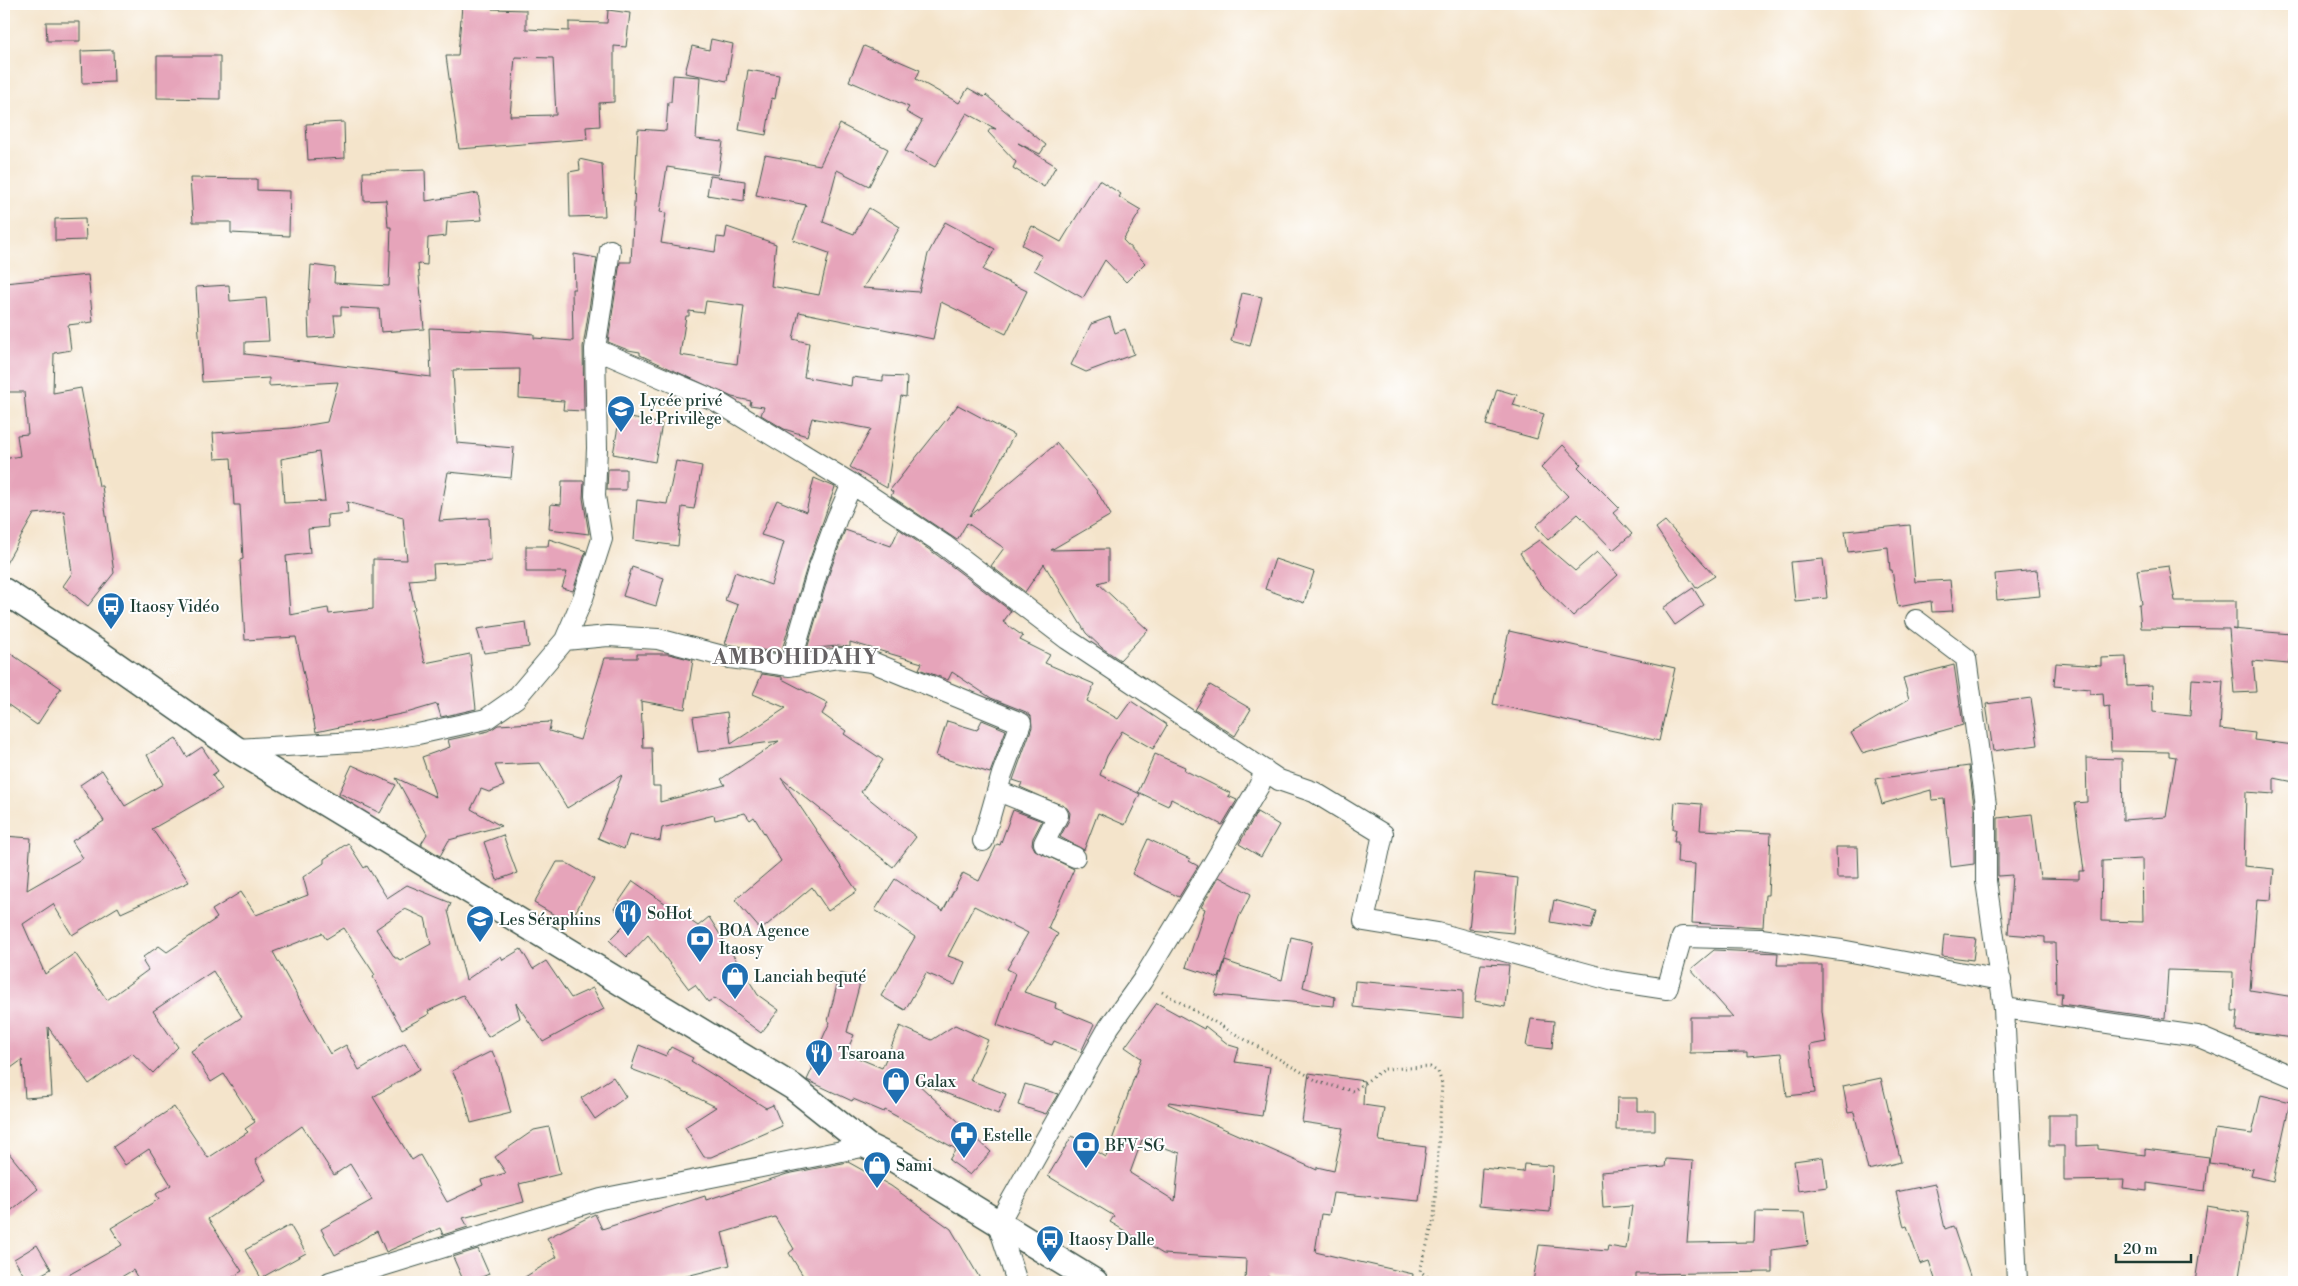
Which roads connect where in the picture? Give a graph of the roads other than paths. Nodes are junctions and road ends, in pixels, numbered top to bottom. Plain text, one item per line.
1 (610, 250) dead end
2 (595, 349) junction
3 (852, 484) junction
4 (4, 591) edge
5 (1916, 620) dead end
6 (566, 640) junction
7 (790, 666) junction
8 (236, 749) junction
9 (1265, 770) junction
10 (998, 790) junction
11 (983, 841) dead end
12 (1075, 857) dead end
13 (2001, 980) junction
14 (2004, 1008) junction
15 (2294, 1077) edge
16 (867, 1146) junction
17 (998, 1224) junction
18 (330, 1282) edge
19 (1017, 1282) edge
20 (1096, 1282) edge
21 (2017, 1282) edge

1 - 2 street
2 - 3 street
2 - 6 street
3 - 7 street
3 - 9 street
4 - 8 street
5 - 13 street
6 - 7 street
6 - 8 street
7 - 10 street
8 - 16 street
9 - 13 street
9 - 17 street
10 - 11 street
10 - 12 street
13 - 14 street
14 - 15 street
14 - 21 street
16 - 17 street
16 - 18 street
17 - 19 street
17 - 20 street

